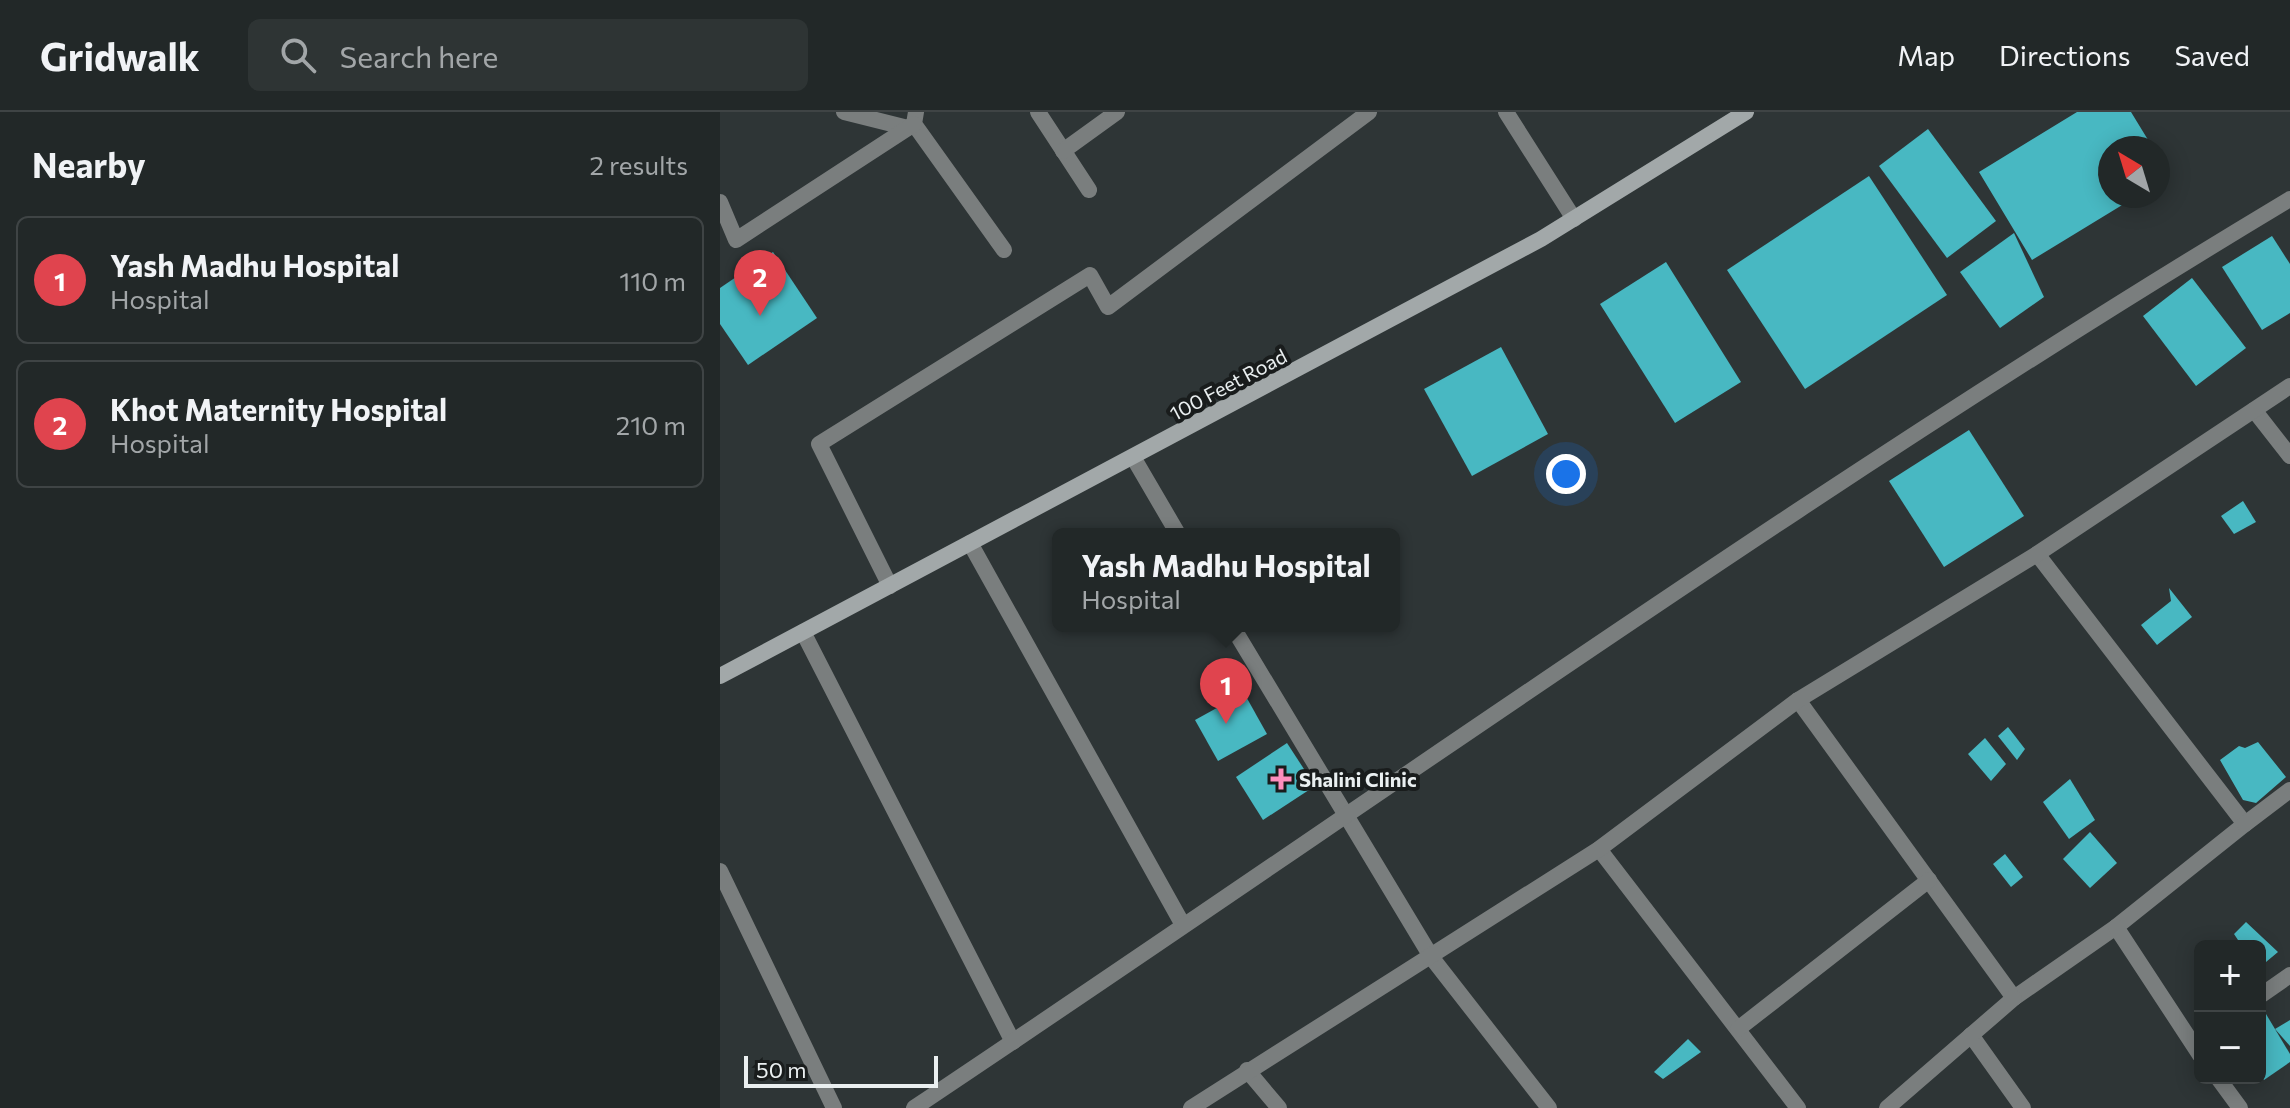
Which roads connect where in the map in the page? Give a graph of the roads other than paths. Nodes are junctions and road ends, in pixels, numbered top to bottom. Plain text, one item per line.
1 (844, 112) edge
2 (1038, 112) edge
3 (1117, 112) edge
4 (1369, 112) edge
5 (1506, 112) edge
6 (1746, 112) edge
7 (913, 122) edge
8 (1063, 151) junction
9 (1089, 190) dead end
10 (2290, 199) edge
11 (720, 202) edge
12 (1574, 219) junction
13 (1004, 250) dead end
14 (2290, 386) edge
15 (2254, 410) junction
16 (2290, 456) edge
17 (1133, 457) junction
18 (1174, 528) edge
19 (970, 543) junction
20 (2037, 554) junction
21 (890, 586) junction
22 (803, 632) junction
23 (1236, 632) edge
24 (720, 676) edge
25 (1798, 700) junction
26 (2290, 790) edge
27 (1343, 815) junction
28 (2245, 824) junction
29 (1599, 849) junction
30 (720, 871) edge
31 (1929, 880) junction
32 (1183, 925) junction
33 (2116, 927) junction
34 (1432, 958) junction
35 (2290, 975) edge
36 (2266, 992) edge
37 (2014, 998) junction
38 (1738, 1029) junction
39 (1971, 1035) junction
40 (2194, 1040) edge
41 (1013, 1042) junction
42 (1247, 1070) junction
43 (2222, 1084) edge
44 (834, 1108) edge
45 (914, 1108) edge
46 (1191, 1108) edge
47 (1279, 1108) edge
48 (1549, 1108) edge
49 (1798, 1108) edge
50 (1887, 1108) edge
51 (2023, 1108) edge
52 (2240, 1108) edge

1 - 7 street
2 - 8 street
3 - 8 street
4 - 21 street
5 - 12 street
6 - 12 main road, 100 Feet Road
7 - 11 street
7 - 13 street
8 - 9 street
10 - 27 street
12 - 17 main road, 100 Feet Road
14 - 15 street
15 - 16 street
15 - 20 street
17 - 18 street
17 - 19 main road, 100 Feet Road
19 - 21 main road, 100 Feet Road
19 - 32 street
20 - 25 street
20 - 28 street
21 - 22 main road, 100 Feet Road
22 - 24 main road, 100 Feet Road
22 - 41 street
23 - 27 street
25 - 29 street
25 - 31 street
26 - 28 street
27 - 32 street
27 - 34 street
28 - 33 street
29 - 34 street
29 - 38 street
30 - 44 street
31 - 37 street
31 - 38 street
32 - 41 street
33 - 37 street
33 - 40 street
34 - 42 street
34 - 48 street
35 - 36 street
37 - 39 street
38 - 49 street
39 - 50 street
39 - 51 street
41 - 45 street
42 - 46 street
42 - 47 street
43 - 52 street

